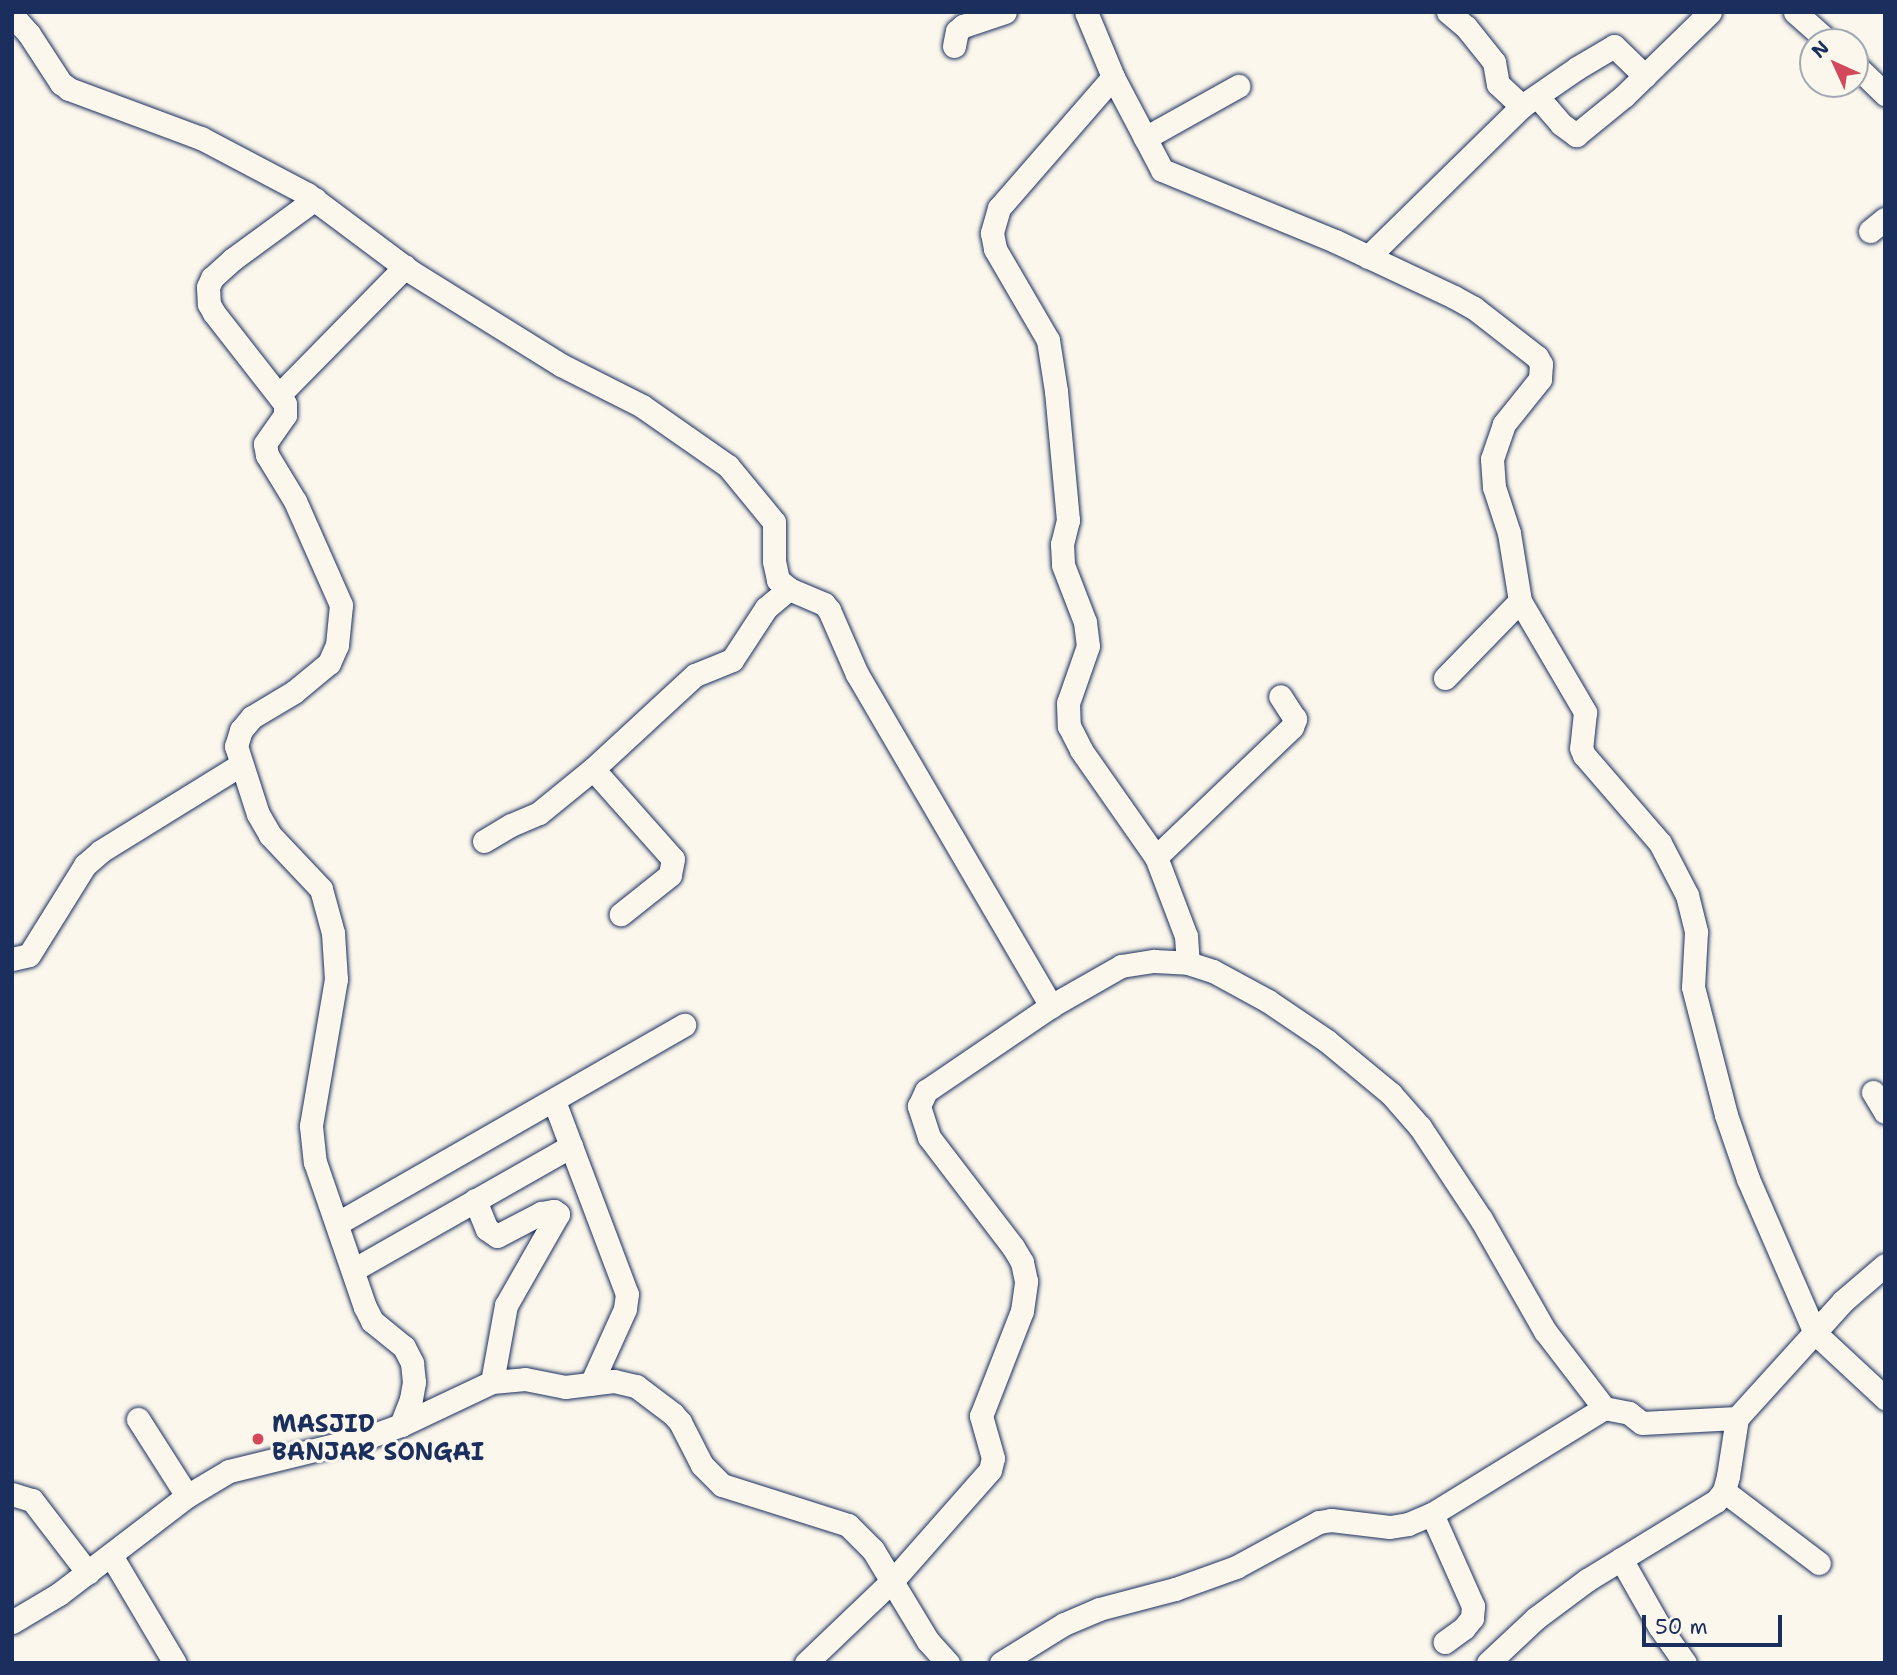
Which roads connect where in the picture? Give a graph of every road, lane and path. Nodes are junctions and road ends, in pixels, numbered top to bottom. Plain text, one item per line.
1 (1005, 12) edge
2 (1086, 12) edge
3 (1448, 12) edge
4 (1710, 12) edge
5 (1795, 12) edge
6 (12, 16) edge
7 (1813, 28) edge
8 (954, 46) dead end
9 (1645, 76) junction
10 (1112, 77) junction
11 (1869, 79) edge
12 (1238, 86) dead end
13 (1885, 94) edge
14 (1529, 101) junction
15 (1145, 138) junction
16 (315, 199) junction
17 (1368, 257) junction
18 (405, 267) junction
19 (279, 395) junction
20 (789, 589) junction
21 (1520, 601) junction
22 (1445, 678) dead end
23 (1280, 696) dead end
24 (240, 765) junction
25 (593, 769) junction
26 (484, 841) dead end
27 (1156, 857) junction
28 (621, 914) dead end
29 (12, 959) edge
30 (1188, 963) junction
31 (1051, 1006) junction
32 (684, 1025) dead end
33 (1873, 1092) dead end
34 (554, 1101) junction
35 (1885, 1112) edge
36 (571, 1146) junction
37 (475, 1200) junction
38 (338, 1223) junction
39 (1885, 1265) edge
40 (353, 1270) junction
41 (1815, 1333) junction
42 (492, 1381) junction
43 (591, 1384) junction
44 (1885, 1398) edge
45 (1604, 1408) junction
46 (1737, 1418) junction
47 (138, 1419) dead end
48 (401, 1425) junction
49 (1724, 1491) junction
50 (12, 1494) edge
51 (187, 1496) junction
52 (1432, 1514) junction
53 (111, 1557) junction
54 (1621, 1559) junction
55 (1819, 1563) dead end
56 (88, 1573) junction
57 (894, 1579) junction
58 (12, 1622) edge
59 (1445, 1642) dead end
60 (175, 1663) edge
61 (806, 1663) edge
62 (948, 1663) edge
63 (1001, 1663) edge
64 (1488, 1663) edge
65 (1685, 1663) edge

1 - 8 street
2 - 10 street
3 - 14 street
4 - 9 street
5 - 7 street
6 - 16 street
9 - 14 street
9 - 14 street
10 - 15 street
10 - 27 street
11 - 13 street
12 - 15 street
14 - 17 street
15 - 17 street
16 - 18 street
16 - 19 street
17 - 21 street
18 - 19 street
18 - 20 street
19 - 24 street
20 - 25 street
20 - 31 street
21 - 22 street
21 - 41 street
23 - 27 street
24 - 29 street
24 - 38 street
25 - 26 street
25 - 28 street
27 - 30 street
30 - 31 street
30 - 45 street
31 - 57 street
32 - 34 street
33 - 35 street
34 - 36 street
34 - 38 street
36 - 37 street
36 - 43 street
37 - 40 street
37 - 42 street
38 - 40 street
39 - 41 street
40 - 48 street
41 - 44 street
41 - 46 street
42 - 43 street
42 - 48 street
43 - 57 street
45 - 46 street
45 - 52 street
46 - 49 street
47 - 51 street
48 - 51 street
49 - 54 street
49 - 55 street
50 - 56 street
51 - 53 street
52 - 59 street
52 - 63 street
53 - 56 street
53 - 60 street
54 - 64 street
54 - 65 street
56 - 58 street
57 - 61 street
57 - 62 street

